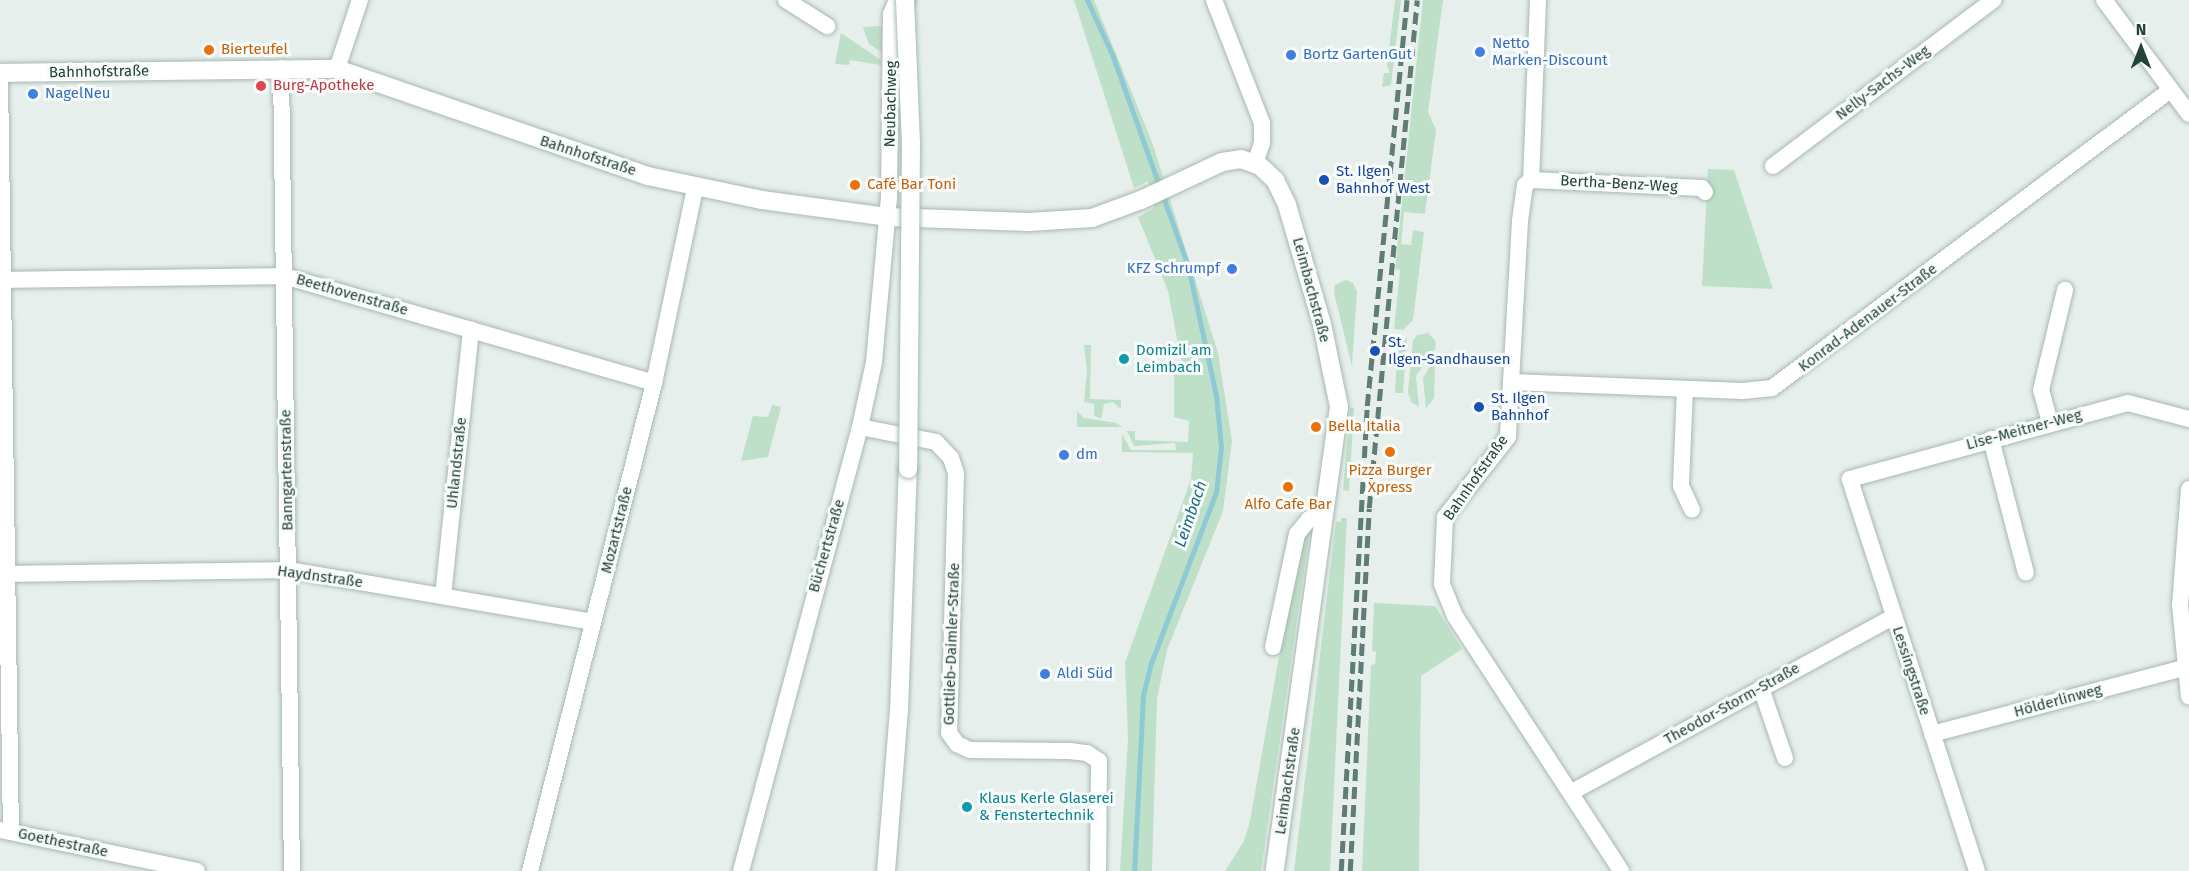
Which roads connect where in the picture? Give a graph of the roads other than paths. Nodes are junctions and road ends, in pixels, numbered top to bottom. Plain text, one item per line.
1 (360, 0) edge
2 (786, 0) edge
3 (906, 0) edge
4 (1214, 0) edge
5 (1538, 0) edge
6 (1993, 0) edge
7 (2104, 0) edge
8 (827, 26) dead end
9 (281, 68) junction
10 (337, 69) junction
11 (0, 75) edge
12 (2171, 90) junction
13 (2189, 114) edge
14 (1255, 163) junction
15 (1773, 166) dead end
16 (1531, 180) junction
17 (695, 188) junction
18 (1705, 192) dead end
19 (887, 217) junction
20 (284, 276) junction
21 (3, 280) junction
22 (2065, 290) dead end
23 (471, 329) junction
24 (1511, 382) junction
25 (654, 384) junction
26 (1685, 389) junction
27 (2189, 419) edge
28 (2050, 423) junction
29 (860, 427) junction
30 (1990, 439) junction
31 (1858, 474) joint
32 (3, 479) edge
33 (2189, 489) edge
34 (1692, 510) dead end
35 (1325, 513) junction
36 (289, 570) junction
37 (2026, 573) dead end
38 (9, 574) junction
39 (443, 596) junction
40 (1893, 617) junction
41 (592, 622) junction
42 (1273, 648) dead end
43 (2184, 668) junction
44 (1761, 688) junction
45 (2189, 697) edge
46 (1932, 734) junction
47 (1785, 758) dead end
48 (1572, 792) junction
49 (5, 831) edge
50 (137, 865) edge
51 (197, 871) edge
52 (292, 871) edge
53 (530, 871) edge
54 (741, 871) edge
55 (885, 871) edge
56 (1098, 871) edge
57 (1275, 871) edge
58 (1621, 871) edge
59 (1977, 871) edge

1 - 10 street
2 - 8 street
3 - 19 street, Neubachweg
3 - 55 street, bridge
4 - 14 street
5 - 16 street, Bahnhofstraße
6 - 15 street, Nelly-Sachs-Weg
7 - 12 street
9 - 10 street, Bahnhofstraße
9 - 11 street, Bahnhofstraße
9 - 20 street, Banngartenstraße
10 - 17 street, Bahnhofstraße
11 - 21 street
12 - 13 street
12 - 26 street, Konrad-Adenauer-Straße
14 - 19 street, Bahnhofstraße
14 - 35 street, Leimbachstraße
16 - 18 street, Bertha-Benz-Weg
16 - 24 street, Bahnhofstraße
17 - 19 street, Bahnhofstraße
17 - 25 street, Mozartstraße
19 - 29 street, Büchertstraße
20 - 21 street, Beethovenstraße
20 - 23 street, Beethovenstraße
20 - 36 street, Banngartenstraße
21 - 32 street
22 - 28 street
23 - 25 street, Beethovenstraße
23 - 39 street, Uhlandstraße
24 - 26 street, Konrad-Adenauer-Straße
24 - 48 street, Bahnhofstraße
25 - 41 street, Mozartstraße
26 - 34 street
27 - 28 street, Lise-Meitner-Weg
28 - 30 street, Lise-Meitner-Weg
29 - 54 street, Büchertstraße
29 - 56 street, Gottlieb-Daimler-Straße
30 - 31 street, Lise-Meitner-Weg
30 - 37 street
31 - 40 street, Lessingstraße
32 - 38 street
33 - 43 street
35 - 42 street
35 - 57 street, Leimbachstraße
36 - 38 street, Haydnstraße
36 - 39 street, Haydnstraße
36 - 52 street, Banngartenstraße
38 - 49 street
39 - 41 street, Haydnstraße
40 - 44 street, Theodor-Storm-Straße
40 - 46 street, Lessingstraße
41 - 53 street, Mozartstraße
43 - 45 street
43 - 46 street, Hölderlinweg
44 - 47 street
44 - 48 street, Theodor-Storm-Straße
46 - 59 street, Lessingstraße
48 - 58 street, Bahnhofstraße
49 - 50 street, Goethestraße
50 - 51 street, Goethestraße

